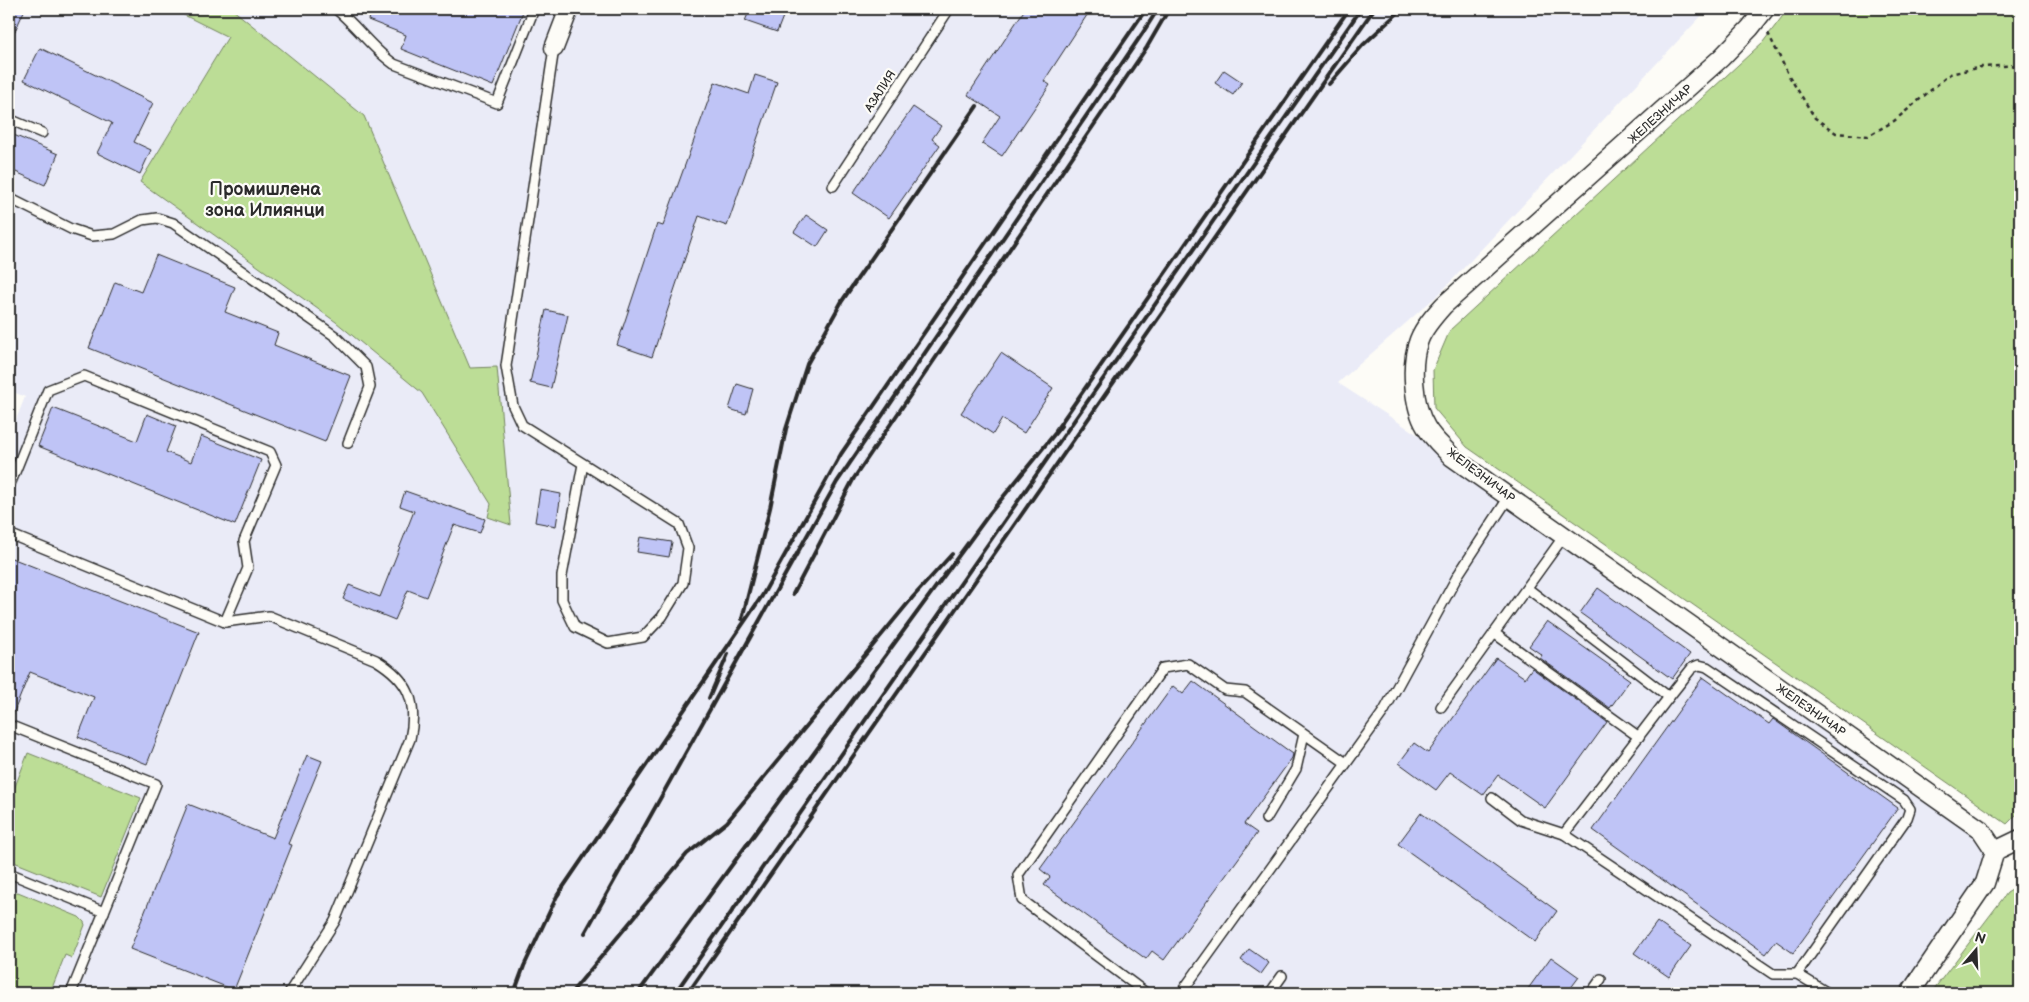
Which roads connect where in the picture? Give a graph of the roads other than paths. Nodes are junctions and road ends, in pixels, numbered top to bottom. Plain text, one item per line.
1 (336, 9) edge
2 (534, 9) edge
3 (569, 9) edge
4 (949, 9) edge
5 (1762, 12) edge
6 (554, 48) joint
7 (9, 119) edge
8 (42, 133) dead end
9 (833, 186) dead end
10 (9, 198) edge
11 (348, 443) dead end
12 (583, 464) junction
13 (9, 487) edge
14 (1509, 497) junction
15 (9, 534) edge
16 (1564, 536) junction
17 (1527, 588) junction
18 (225, 622) junction
19 (1494, 633) junction
20 (1669, 696) junction
21 (1441, 707) dead end
22 (9, 725) edge
23 (1304, 734) junction
24 (1639, 737) junction
25 (1346, 763) junction
26 (1492, 798) dead end
27 (1266, 819) dead end
28 (1564, 834) junction
29 (2020, 839) edge
30 (1994, 851) junction
31 (9, 873) edge
32 (104, 912) junction
33 (1797, 974) junction
34 (1282, 976) dead end
35 (1601, 979) dead end
36 (71, 993) edge
37 (289, 993) edge
38 (1146, 993) edge
39 (1181, 993) edge
40 (1270, 993) edge
41 (1591, 993) edge
42 (1828, 993) edge
43 (1910, 993) edge

1 - 2 lane
3 - 6 street
4 - 9 lane, АЗАЛИЯ
5 - 14 street, ЖЕЛЕЗНИЧАР
6 - 12 lane
7 - 8 lane
10 - 11 lane
12 - 12 lane
13 - 18 lane
14 - 16 street, ЖЕЛЕЗНИЧАР
14 - 25 lane
15 - 18 lane
16 - 17 lane
16 - 30 street, ЖЕЛЕЗНИЧАР
17 - 19 lane
17 - 20 lane
18 - 37 lane
19 - 21 lane
19 - 24 lane
20 - 24 lane
20 - 33 lane
22 - 32 lane
23 - 25 lane
23 - 27 lane
23 - 38 lane
24 - 28 lane
25 - 39 lane
26 - 28 lane
28 - 33 lane
29 - 30 street
30 - 43 street
31 - 32 lane
32 - 36 lane
33 - 42 lane
34 - 40 lane
35 - 41 lane

